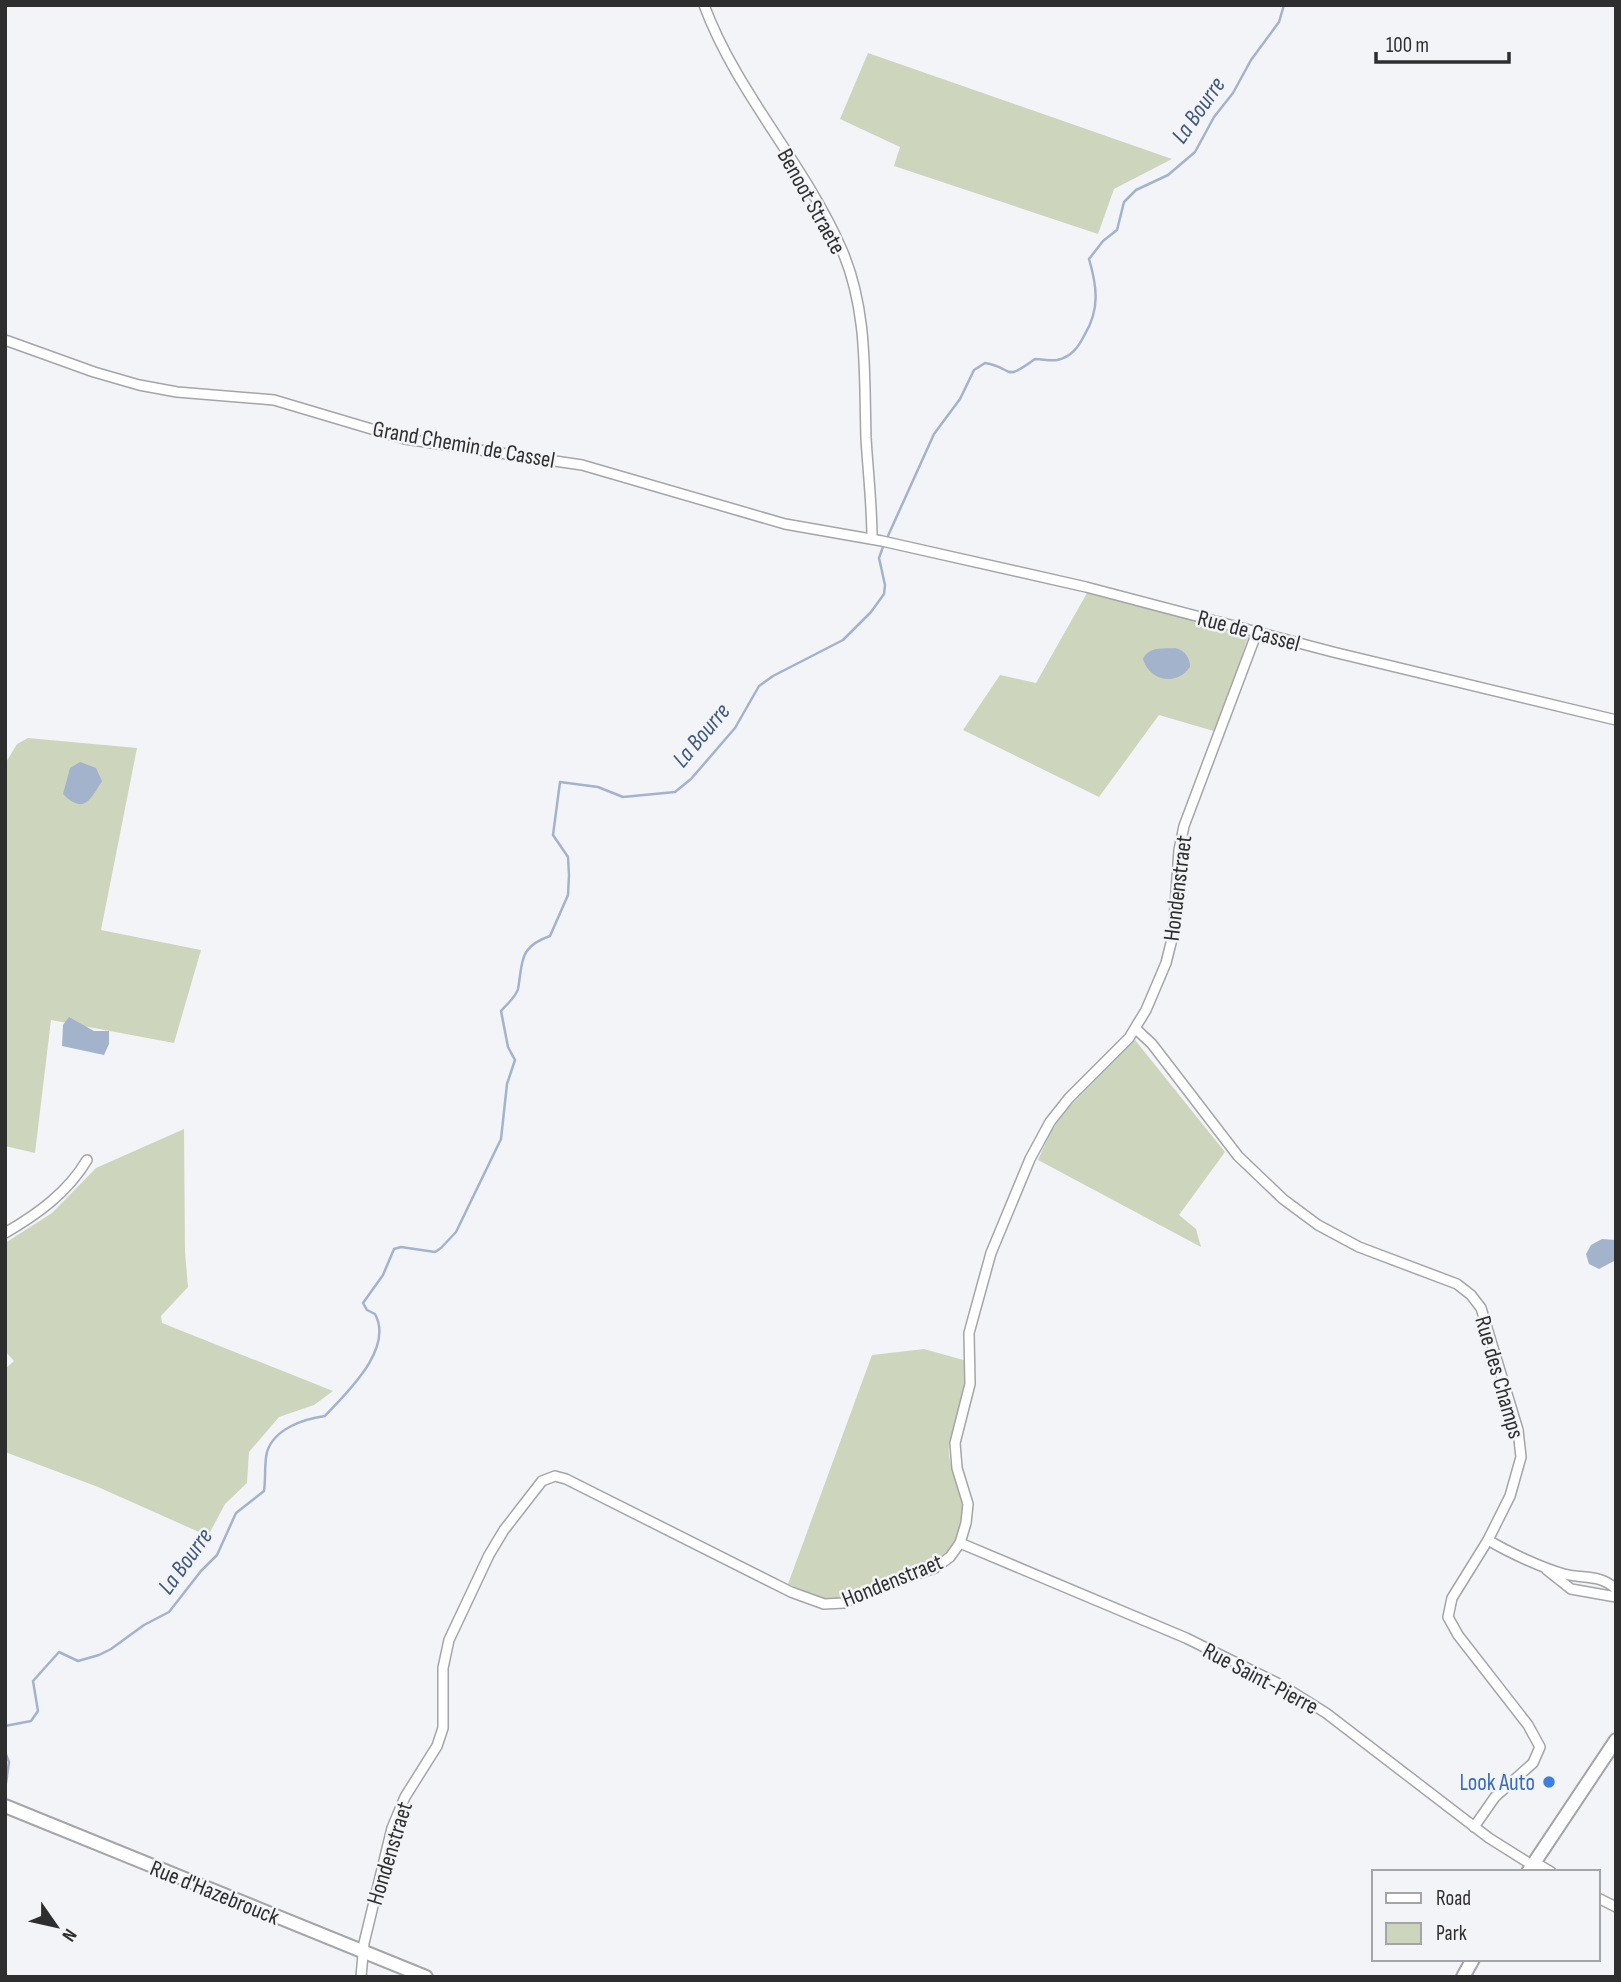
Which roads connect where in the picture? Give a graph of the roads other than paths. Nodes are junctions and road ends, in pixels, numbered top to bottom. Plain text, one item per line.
1 (704, 5) edge
2 (5, 340) edge
3 (882, 541) junction
4 (1257, 632) junction
5 (1616, 720) edge
6 (1136, 1029) junction
7 (87, 1160) dead end
8 (5, 1233) edge
9 (1488, 1540) junction
10 (960, 1543) junction
11 (1544, 1566) junction
12 (1616, 1589) edge
13 (1616, 1597) edge
14 (1616, 1740) edge
15 (1616, 1753) edge
16 (5, 1806) edge
17 (1474, 1827) junction
18 (1534, 1863) edge
19 (1600, 1899) edge
20 (1616, 1907) edge
21 (363, 1951) junction
22 (1473, 1961) edge
23 (361, 1977) edge
24 (426, 1977) edge
25 (1465, 1977) edge

1 - 3 street, Benoot Straete
2 - 3 street, Grand Chemin de Cassel
3 - 4 street, Rue de Cassel
4 - 5 street, Rue de Cassel
4 - 6 street, Hondenstraet
6 - 9 street, Rue des Champs
6 - 10 street, Hondenstraet
7 - 8 street
9 - 11 street
9 - 17 street, Rue des Champs
10 - 17 street, Rue Saint-Pierre
10 - 21 street, Hondenstraet
11 - 12 street
11 - 13 street
14 - 18 street
15 - 18 street
16 - 21 street, Rue d'Hazebrouck
17 - 18 street, Rue Saint-Pierre
19 - 20 street
21 - 23 street, Hondenstraet
21 - 24 street, Rue d'Hazebrouck
22 - 25 street

